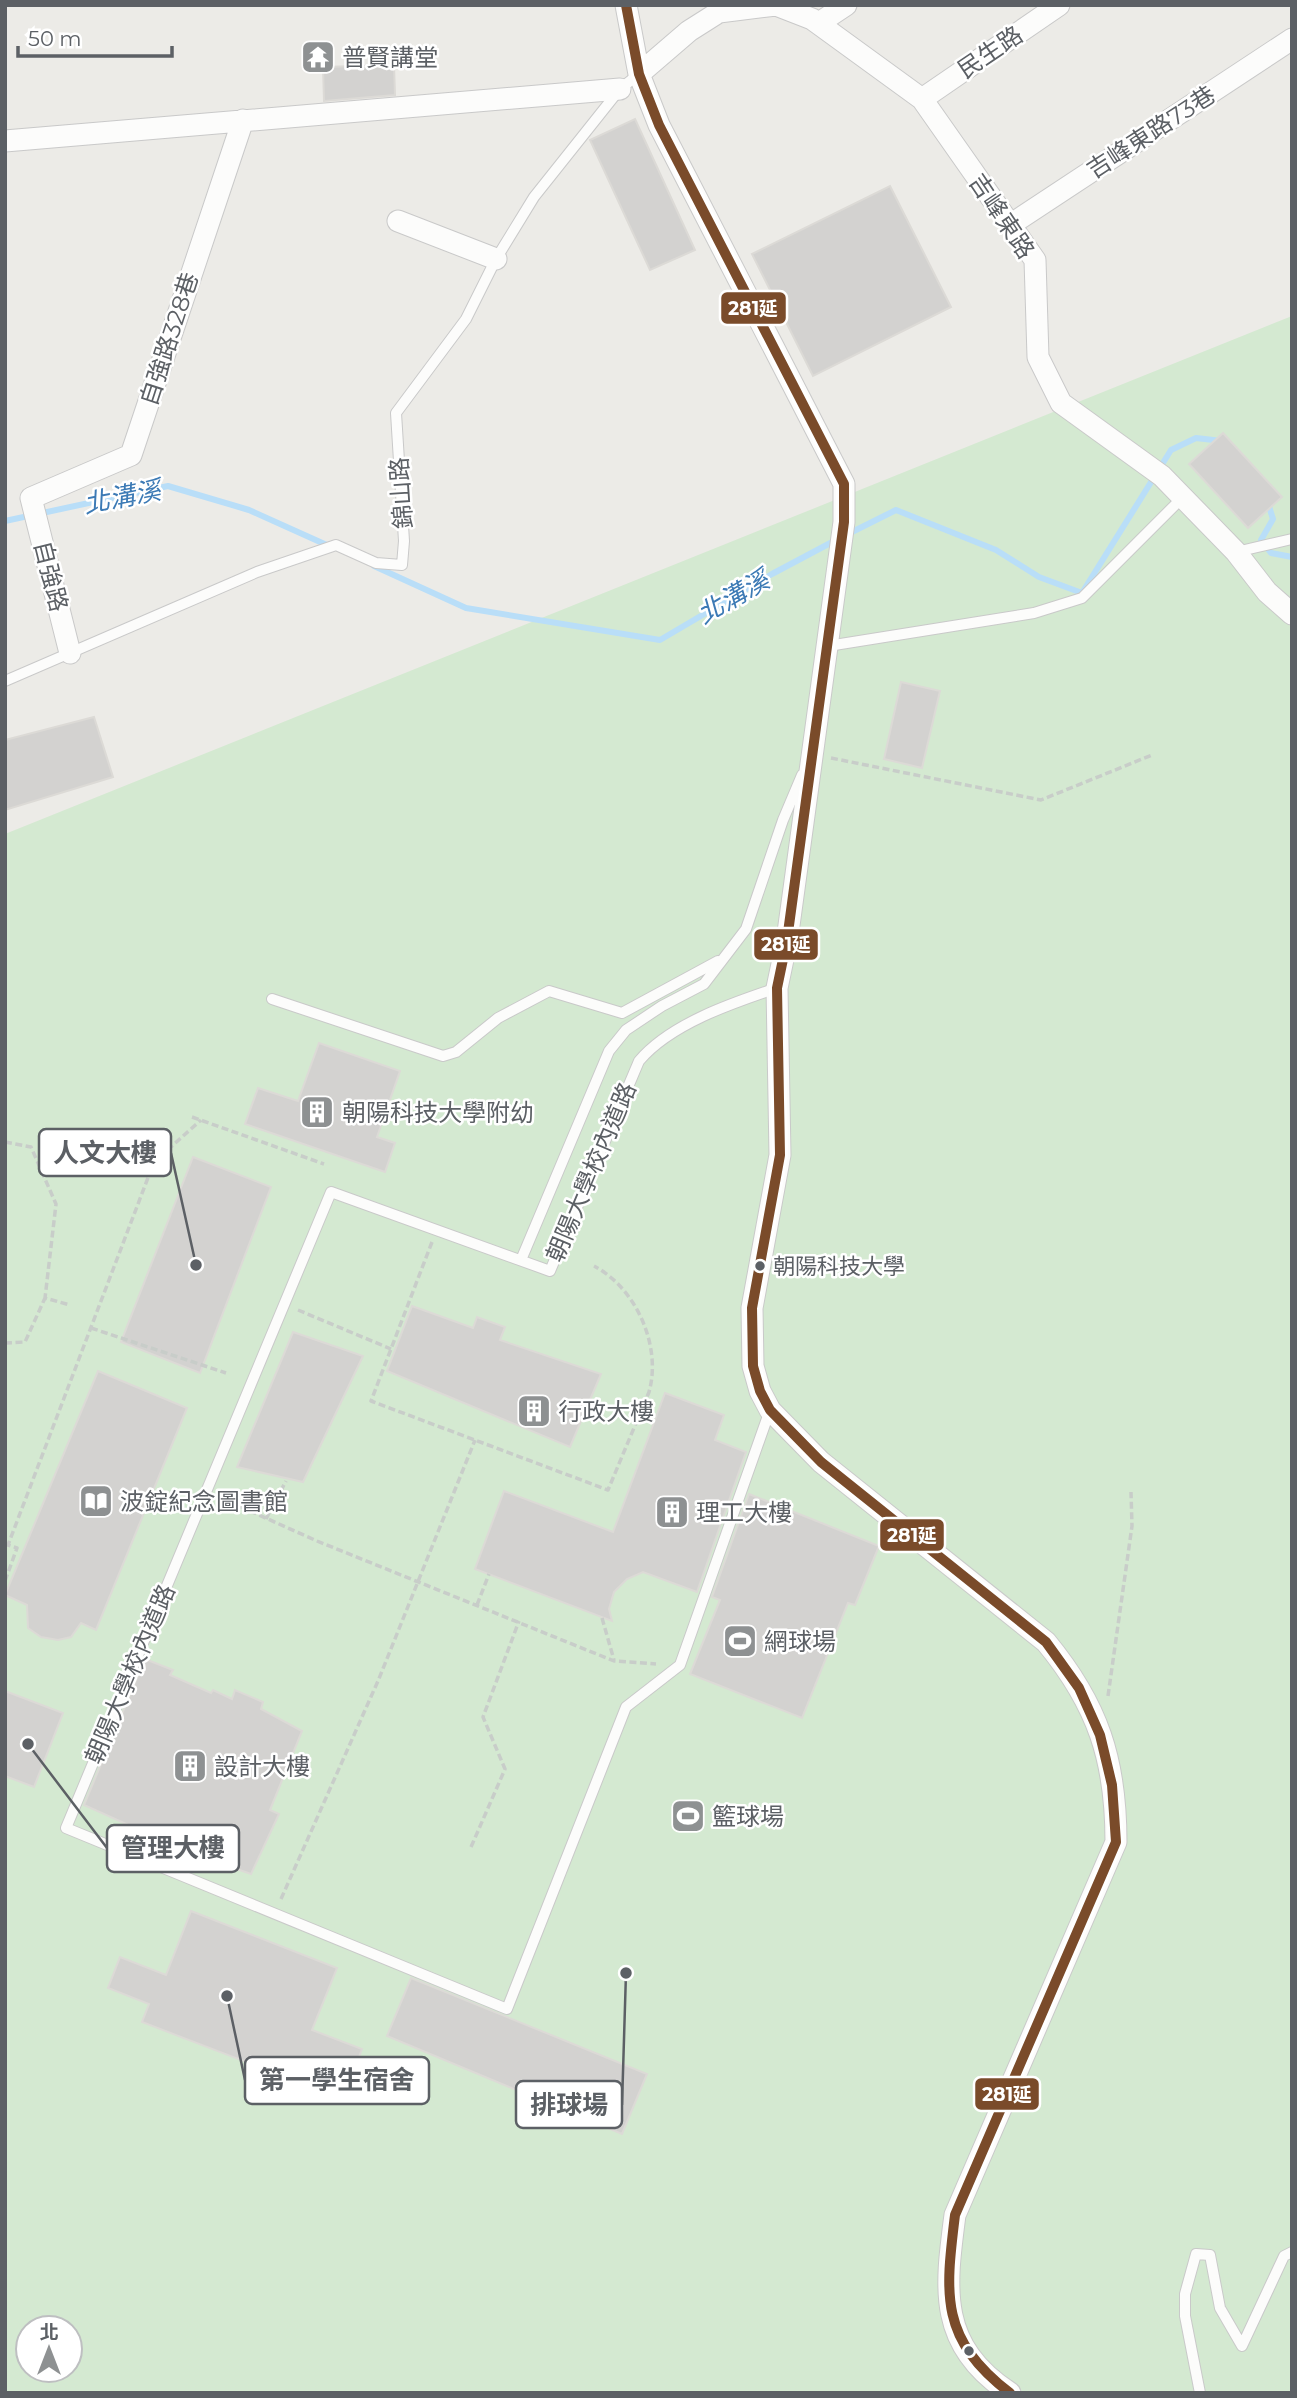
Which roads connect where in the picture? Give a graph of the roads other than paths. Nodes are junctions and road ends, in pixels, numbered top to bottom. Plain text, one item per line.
1 (626, 5) edge
2 (846, 5) edge
3 (1059, 5) edge
4 (818, 23) junction
5 (1292, 39) edge
6 (639, 74) junction
7 (620, 89) junction
8 (922, 99) junction
9 (243, 120) junction
10 (5, 141) edge
11 (398, 221) dead end
12 (1010, 225) junction
13 (496, 259) junction
14 (31, 498) joint
15 (1181, 499) junction
16 (1292, 539) edge
17 (1244, 551) junction
18 (1292, 614) edge
19 (828, 646) junction
20 (70, 653) junction
21 (5, 681) edge
22 (812, 753) junction
23 (743, 933) junction
24 (777, 988) junction
25 (272, 999) dead end
26 (521, 1260) junction
27 (770, 1410) junction
28 (1292, 2252) edge
29 (1010, 2393) edge
30 (1200, 2393) edge

1 - 6 street
2 - 4 street
3 - 8 street, 民生路
4 - 6 street, 吉峰東路
4 - 8 street, 吉峰東路
5 - 12 street, 吉峰東路73巷
6 - 7 lane, 錦山路
6 - 19 street
7 - 9 street
7 - 13 lane, 錦山路
8 - 12 street, 吉峰東路
9 - 10 street
9 - 14 street, 自強路328巷
11 - 13 street
12 - 15 street, 吉峰東路
13 - 20 lane, 錦山路
14 - 20 street, 自強路
15 - 17 street, 吉峰東路
15 - 19 lane
16 - 17 lane
17 - 18 street, 吉峰東路
19 - 22 street
20 - 21 lane, 錦山路
22 - 23 lane
22 - 24 street
23 - 25 lane
23 - 26 lane
24 - 26 lane, 朝陽大學校內道路
24 - 27 street
26 - 27 lane, 朝陽大學校內道路
27 - 29 street
28 - 30 lane

